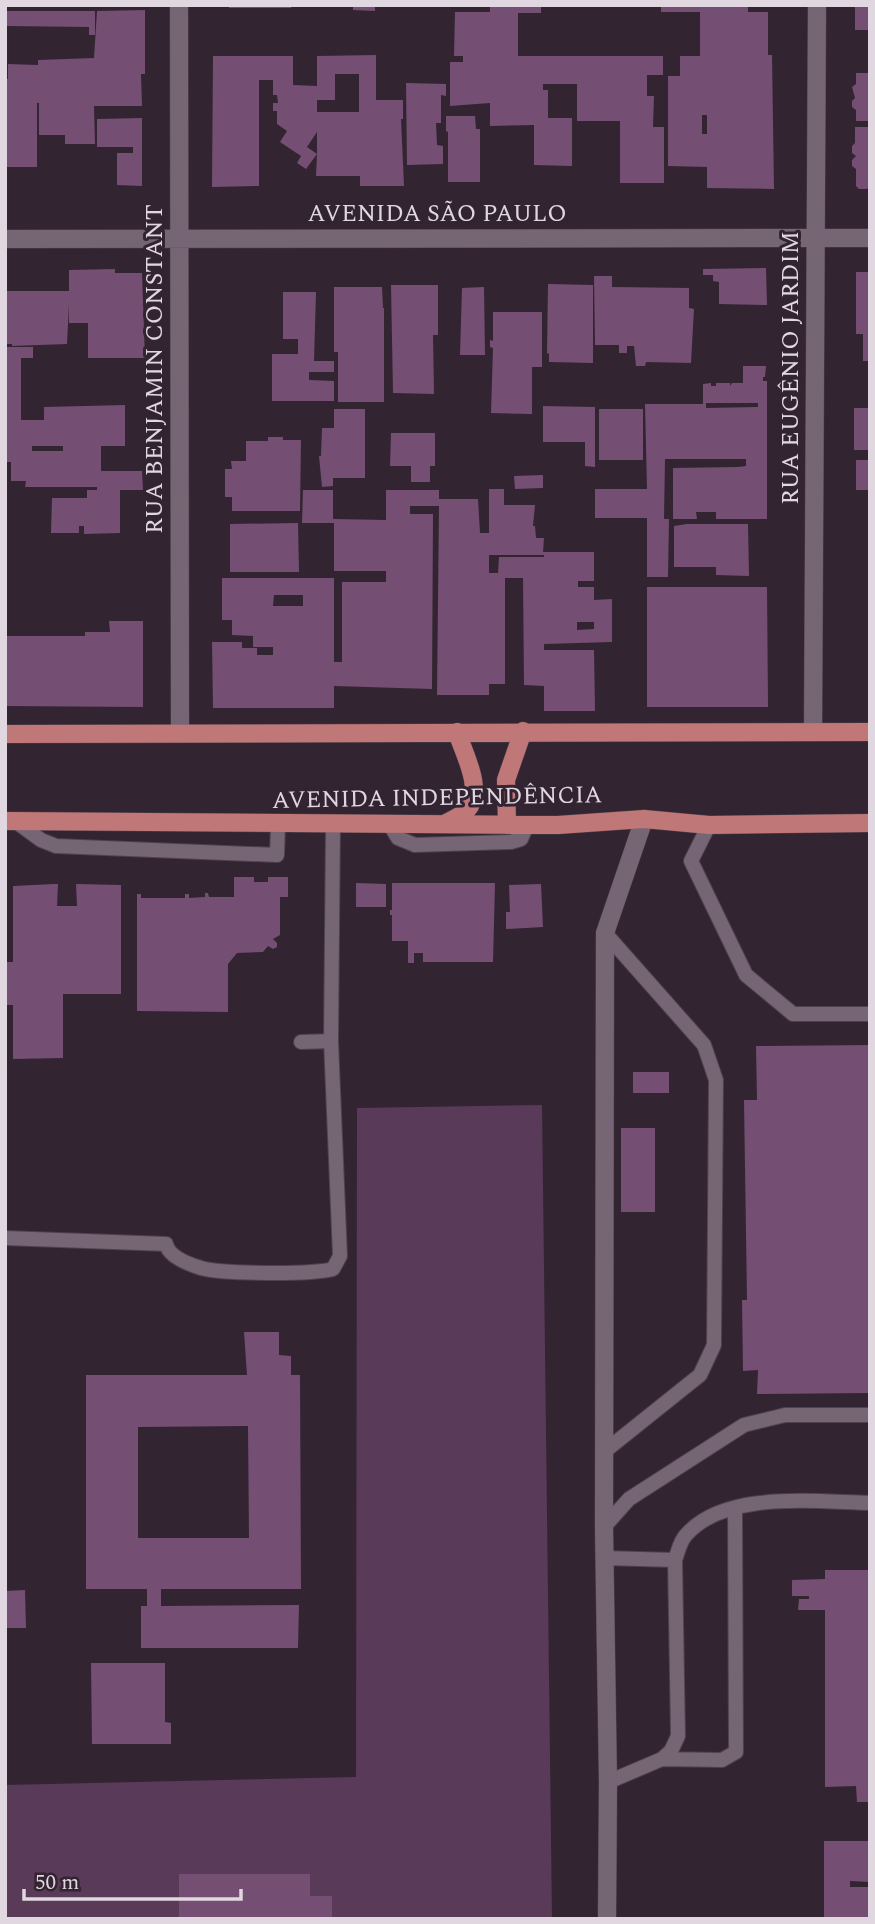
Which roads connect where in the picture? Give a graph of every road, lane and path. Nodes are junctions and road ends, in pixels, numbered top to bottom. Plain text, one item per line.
1 (179, 5) edge
2 (817, 5) edge
3 (817, 238) junction
4 (870, 238) edge
5 (5, 239) edge
6 (178, 239) junction
7 (180, 732) junction
8 (457, 732) junction
9 (523, 732) junction
10 (813, 732) junction
11 (870, 732) edge
12 (5, 734) edge
13 (643, 819) junction
14 (10, 821) edge
15 (870, 823) edge
16 (278, 825) junction
17 (333, 825) junction
18 (390, 825) junction
19 (440, 825) junction
20 (507, 825) junction
21 (527, 825) junction
22 (709, 825) junction
23 (605, 933) junction
24 (870, 1014) edge
25 (331, 1041) junction
26 (301, 1042) dead end
27 (5, 1238) edge
28 (870, 1415) edge
29 (605, 1451) junction
30 (870, 1503) edge
31 (735, 1507) junction
32 (604, 1527) junction
33 (604, 1558) junction
34 (675, 1560) junction
35 (662, 1759) junction
36 (608, 1782) junction
37 (607, 1919) edge

1 - 6 street, RUA BENJAMIN CONSTANT
2 - 3 street, RUA EUGÊNIO JARDIM
3 - 4 street, AVENIDA SÃO PAULO
3 - 6 street, AVENIDA SÃO PAULO
3 - 10 street, RUA EUGÊNIO JARDIM
5 - 6 street, AVENIDA SÃO PAULO
6 - 7 street, RUA BENJAMIN CONSTANT
7 - 8 main road
7 - 12 main road
8 - 9 main road
8 - 19 main road
9 - 10 main road
9 - 20 main road
10 - 11 main road
13 - 21 main road, AVENIDA INDEPENDÊNCIA
13 - 22 main road, AVENIDA INDEPENDÊNCIA
13 - 23 street
14 - 16 main road, AVENIDA INDEPENDÊNCIA
14 - 16 lane
15 - 22 main road, AVENIDA INDEPENDÊNCIA
16 - 17 main road, AVENIDA INDEPENDÊNCIA
17 - 18 main road, AVENIDA INDEPENDÊNCIA
17 - 25 lane
18 - 19 main road, AVENIDA INDEPENDÊNCIA
18 - 21 lane
19 - 20 main road, AVENIDA INDEPENDÊNCIA
20 - 21 main road, AVENIDA INDEPENDÊNCIA
22 - 24 lane
23 - 29 street
23 - 29 lane
25 - 26 lane
25 - 27 lane
28 - 32 lane
29 - 32 street
30 - 31 lane
31 - 34 lane
31 - 35 lane
32 - 33 street
33 - 34 lane
33 - 36 street
34 - 35 lane
35 - 36 lane
36 - 37 street

